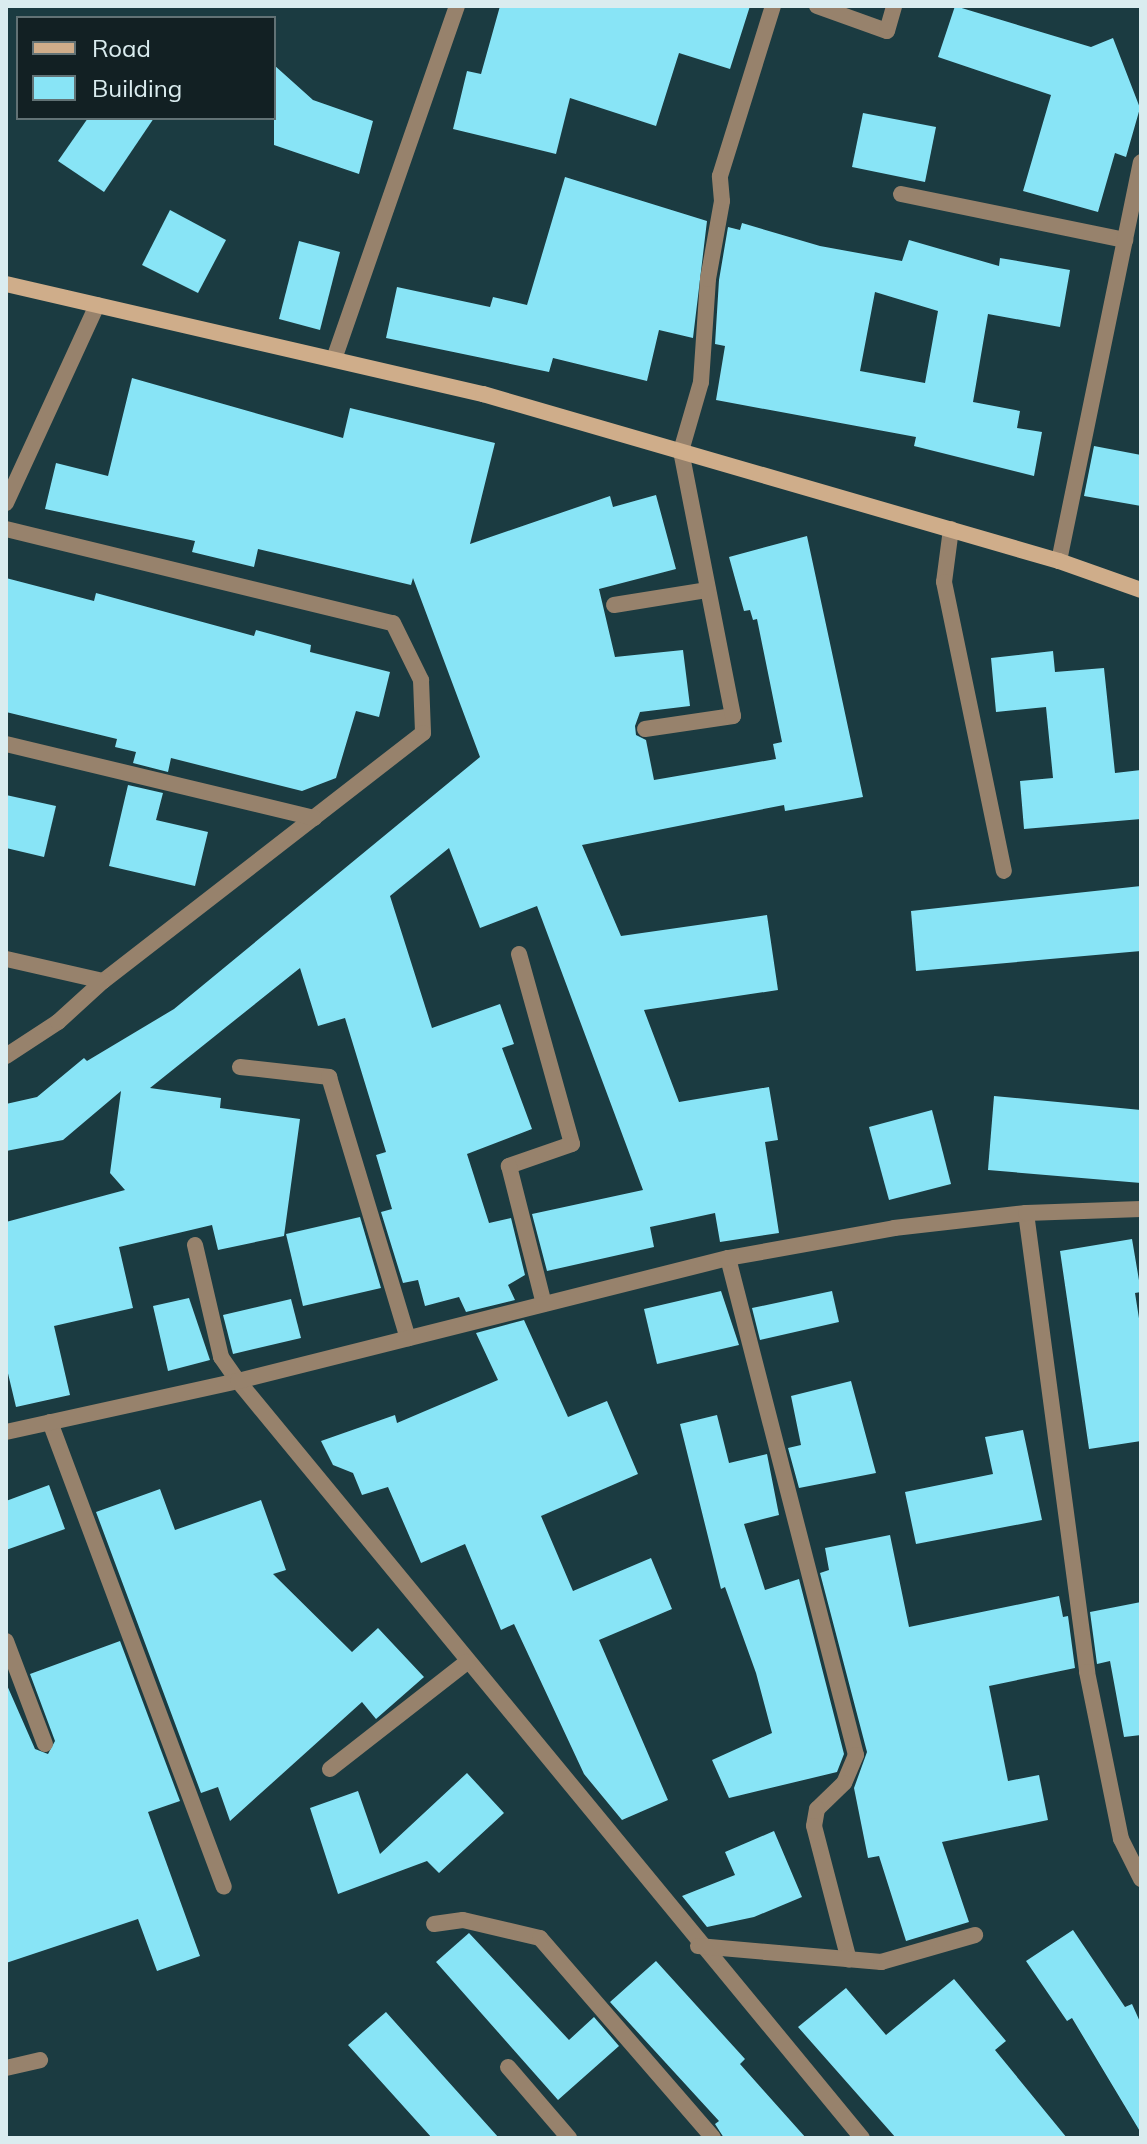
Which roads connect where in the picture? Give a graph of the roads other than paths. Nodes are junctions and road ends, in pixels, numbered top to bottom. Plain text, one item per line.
1 (457, 6) edge
2 (773, 6) edge
3 (817, 6) edge
4 (894, 6) edge
5 (1141, 162) edge
6 (901, 194) dead end
7 (1125, 240) junction
8 (6, 284) edge
9 (97, 305) junction
10 (334, 359) junction
11 (681, 451) junction
12 (6, 503) edge
13 (6, 529) edge
14 (951, 529) junction
15 (1059, 561) junction
16 (708, 590) junction
17 (1141, 590) edge
18 (614, 605) dead end
19 (645, 729) dead end
20 (6, 744) edge
21 (314, 818) junction
22 (1004, 871) dead end
23 (519, 954) dead end
24 (6, 959) edge
25 (103, 981) junction
26 (6, 1056) edge
27 (240, 1067) dead end
28 (1141, 1209) edge
29 (1026, 1213) junction
30 (195, 1245) dead end
31 (728, 1258) junction
32 (544, 1304) junction
33 (408, 1338) junction
34 (238, 1381) junction
35 (50, 1422) junction
36 (6, 1432) edge
37 (6, 1641) edge
38 (467, 1662) junction
39 (45, 1744) dead end
40 (330, 1769) dead end
41 (1141, 1879) edge
42 (224, 1887) dead end
43 (434, 1924) dead end
44 (975, 1935) dead end
45 (698, 1946) junction
46 (849, 1960) junction
47 (40, 2060) dead end
48 (508, 2067) dead end
49 (6, 2068) edge
50 (569, 2138) edge
51 (713, 2138) edge
52 (862, 2138) edge

1 - 10 street
2 - 11 street
3 - 4 street
5 - 7 street
6 - 7 street
7 - 15 street
8 - 9 street
9 - 10 street
9 - 12 street
10 - 11 street
11 - 14 street
11 - 16 street
13 - 21 street
14 - 15 street
14 - 22 street
15 - 17 street
16 - 18 street
16 - 19 street
20 - 21 street
21 - 25 street
23 - 32 street
24 - 25 street
25 - 26 street
27 - 33 street
28 - 29 street
29 - 31 street
29 - 41 street
30 - 34 street
31 - 32 street
31 - 46 street
32 - 33 street
33 - 34 street
34 - 35 street
34 - 38 street
35 - 36 street
35 - 42 street
37 - 39 street
38 - 40 street
38 - 45 street
43 - 51 street
44 - 46 street
45 - 46 street
45 - 52 street
47 - 49 street
48 - 50 street

